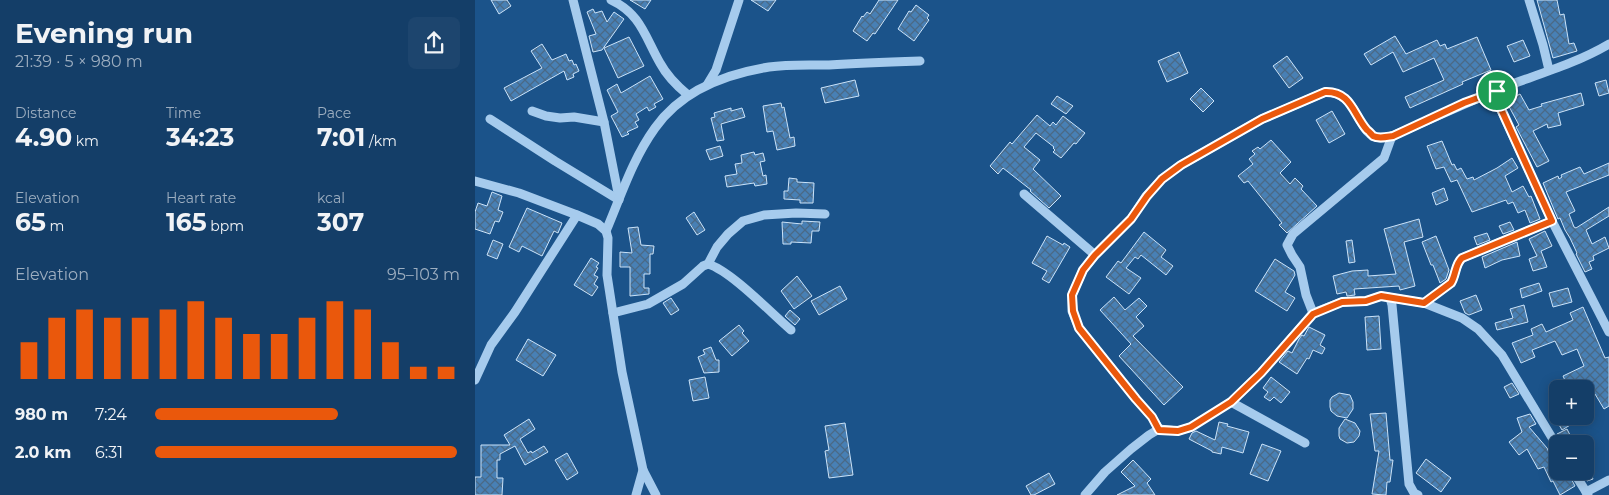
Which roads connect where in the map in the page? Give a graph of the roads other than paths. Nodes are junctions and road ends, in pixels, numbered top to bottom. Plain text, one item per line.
1 (573, 0) edge
2 (611, 0) edge
3 (739, 0) edge
4 (1529, 0) edge
5 (1609, 44) edge
6 (920, 61) dead end
7 (1549, 70) junction
8 (707, 85) junction
9 (1497, 91) junction
10 (688, 96) junction
11 (532, 111) dead end
12 (490, 119) dead end
13 (604, 122) junction
14 (1393, 136) junction
15 (475, 181) edge
16 (1024, 194) dead end
17 (619, 200) junction
18 (825, 214) dead end
19 (577, 215) junction
20 (1552, 221) junction
21 (606, 231) junction
22 (1095, 255) junction
23 (708, 264) junction
24 (1390, 298) junction
25 (1424, 303) junction
26 (613, 313) junction
27 (1313, 314) junction
28 (791, 330) dead end
29 (1609, 332) edge
30 (475, 380) edge
31 (1231, 402) junction
32 (1159, 430) junction
33 (1550, 435) edge
34 (1305, 443) dead end
35 (643, 470) junction
36 (1578, 480) edge
37 (1609, 480) edge
38 (1587, 494) edge
39 (636, 495) edge
40 (656, 495) edge
41 (1085, 495) edge
42 (1418, 495) edge

1 - 13 street
2 - 10 street
3 - 8 street
4 - 7 street
5 - 7 street
6 - 8 street
7 - 9 street
8 - 10 street
9 - 14 street
9 - 20 street
10 - 17 street
11 - 13 street
12 - 17 street
13 - 17 street
14 - 22 street
14 - 27 street
15 - 19 street
16 - 22 street
17 - 21 street
18 - 23 street
19 - 21 street
19 - 30 street
20 - 25 street
20 - 29 street
21 - 26 street
22 - 32 street
23 - 26 street
23 - 28 street
24 - 25 street
24 - 27 street
24 - 42 street
25 - 33 street
26 - 35 street
27 - 31 street
31 - 32 street
31 - 34 street
32 - 41 street
35 - 39 street
35 - 40 street
36 - 38 street
37 - 38 street

